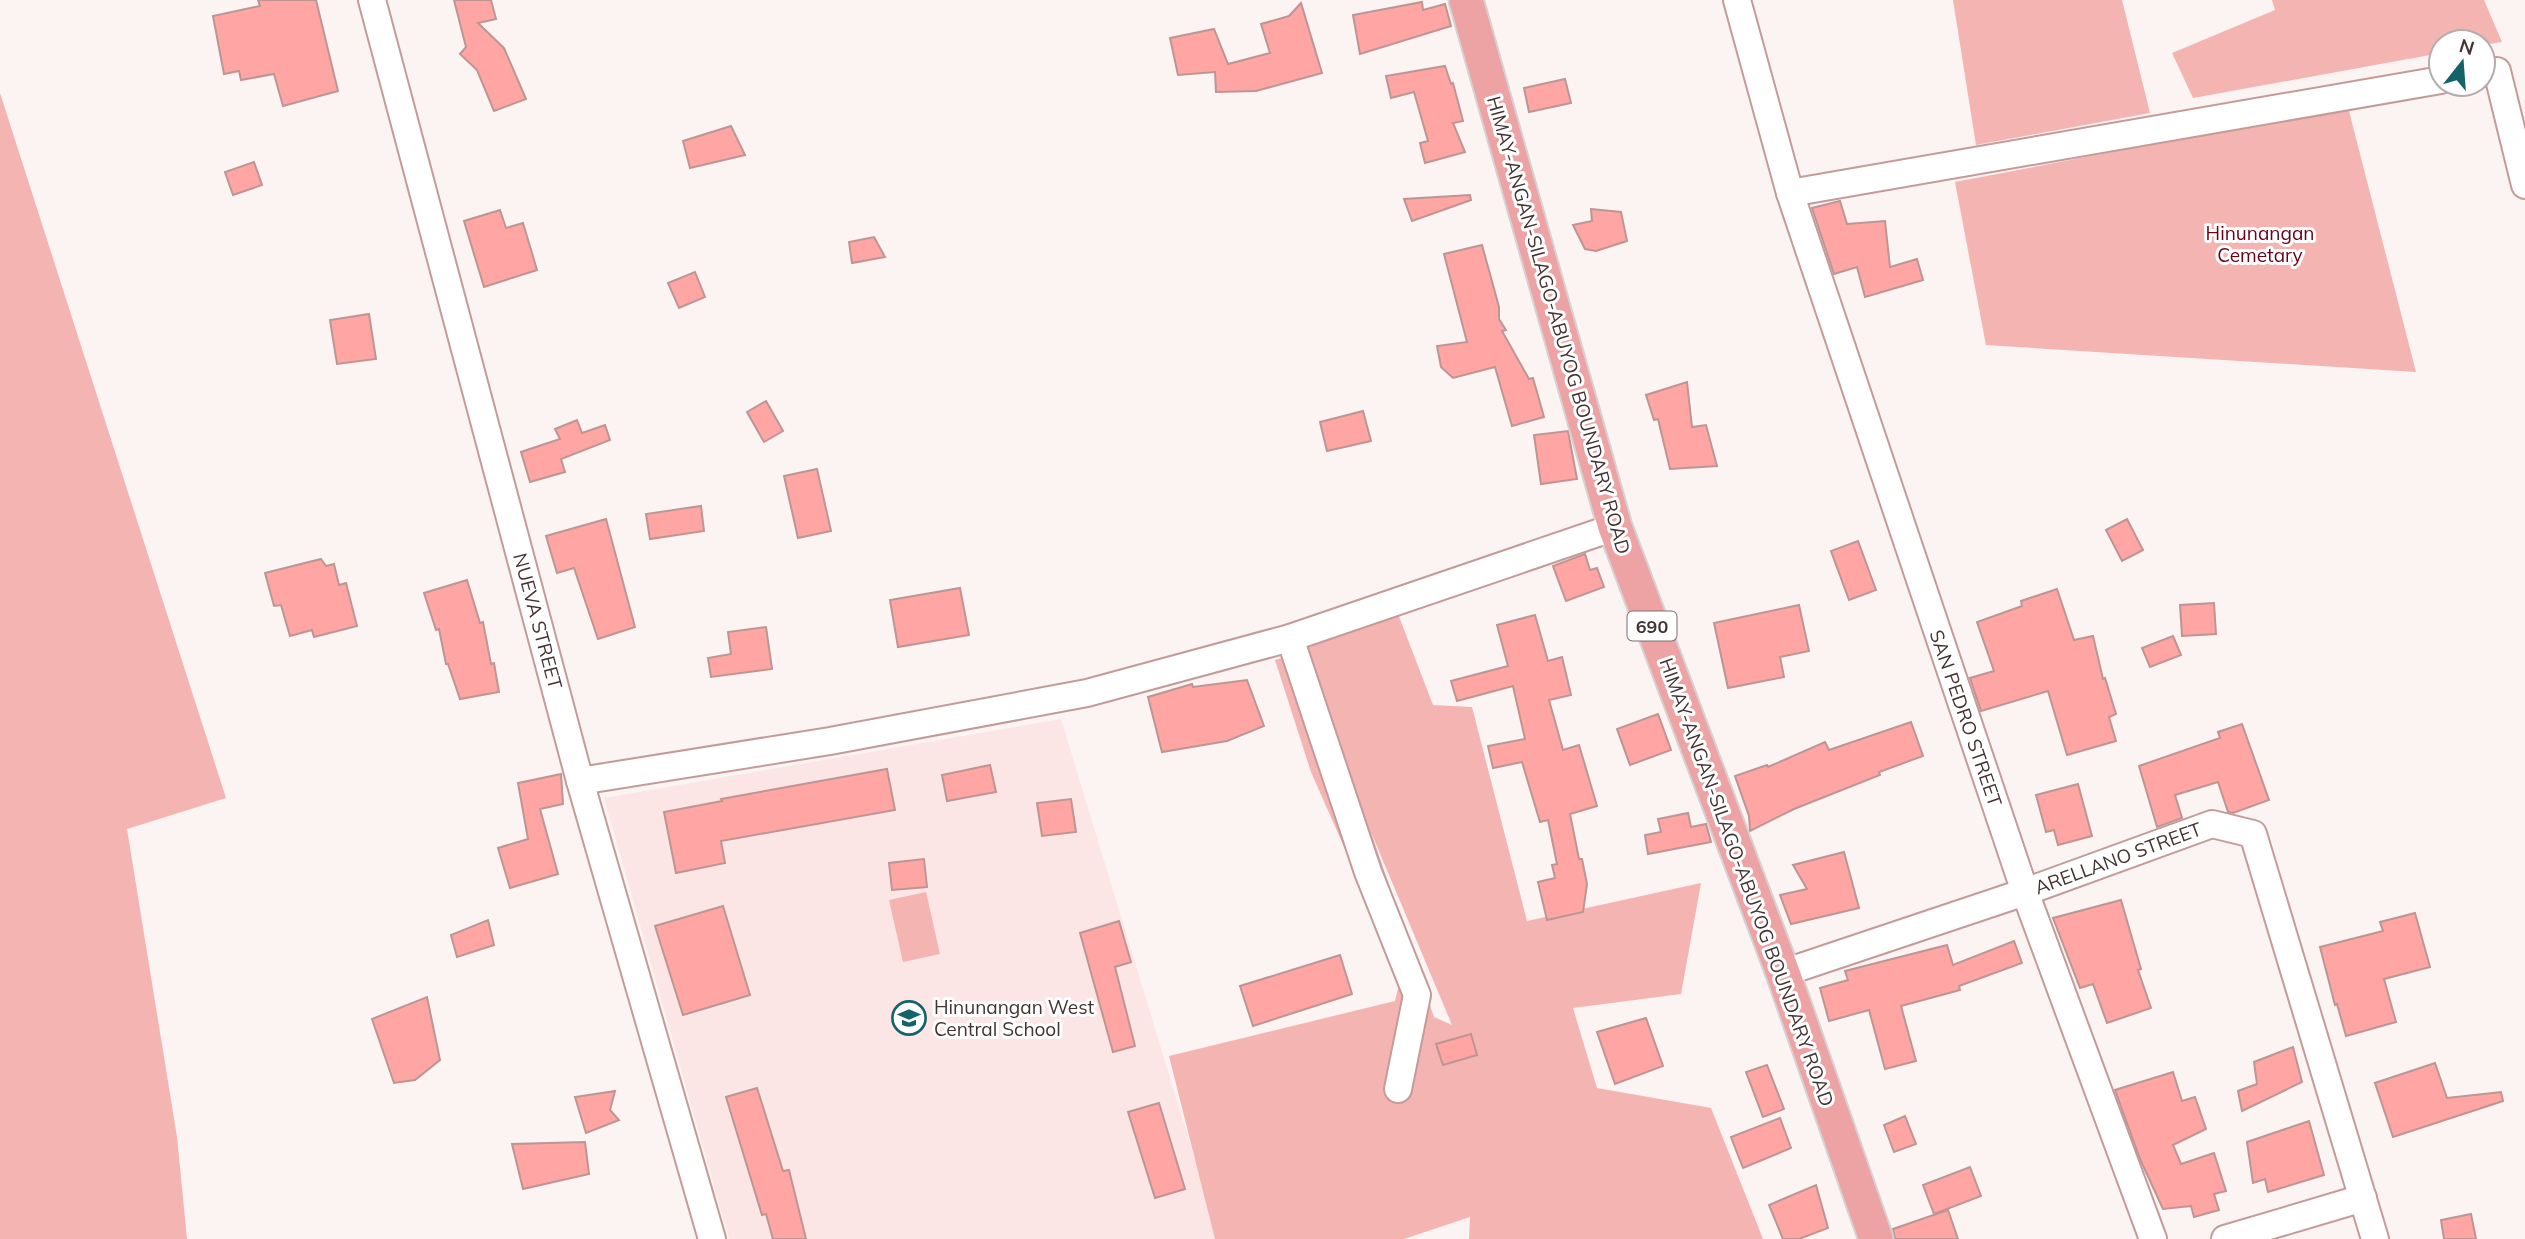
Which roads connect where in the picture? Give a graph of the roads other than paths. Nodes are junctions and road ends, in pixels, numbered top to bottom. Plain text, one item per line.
1 (372, 0) edge
2 (1466, 0) edge
3 (1737, 0) edge
4 (2427, 82) edge
5 (2497, 95) edge
6 (2525, 186) edge
7 (1790, 193) junction
8 (1615, 527) junction
9 (1290, 638) junction
10 (580, 781) junction
11 (2025, 892) junction
12 (1783, 973) junction
13 (1398, 1089) dead end
14 (2363, 1198) junction
15 (712, 1239) edge
16 (1876, 1239) edge
17 (2153, 1239) edge
18 (2225, 1239) edge
19 (2375, 1239) edge

1 - 10 street, NUEVA STREET
2 - 8 main road, HIMAY-ANGAN-SILAGO-ABUYOG BOUNDARY ROAD / 690
3 - 7 street, SAN PEDRO STREET
4 - 7 street
5 - 6 street
7 - 11 street, SAN PEDRO STREET
8 - 9 street
8 - 12 main road, HIMAY-ANGAN-SILAGO-ABUYOG BOUNDARY ROAD / 690
9 - 10 street
9 - 13 street
10 - 15 street, NUEVA STREET
11 - 12 street, ARELLANO STREET
11 - 14 street, ARELLANO STREET
11 - 17 street, SAN PEDRO STREET
12 - 16 main road, HIMAY-ANGAN-SILAGO-ABUYOG BOUNDARY ROAD / 690
14 - 18 street
14 - 19 street, ARELLANO STREET

